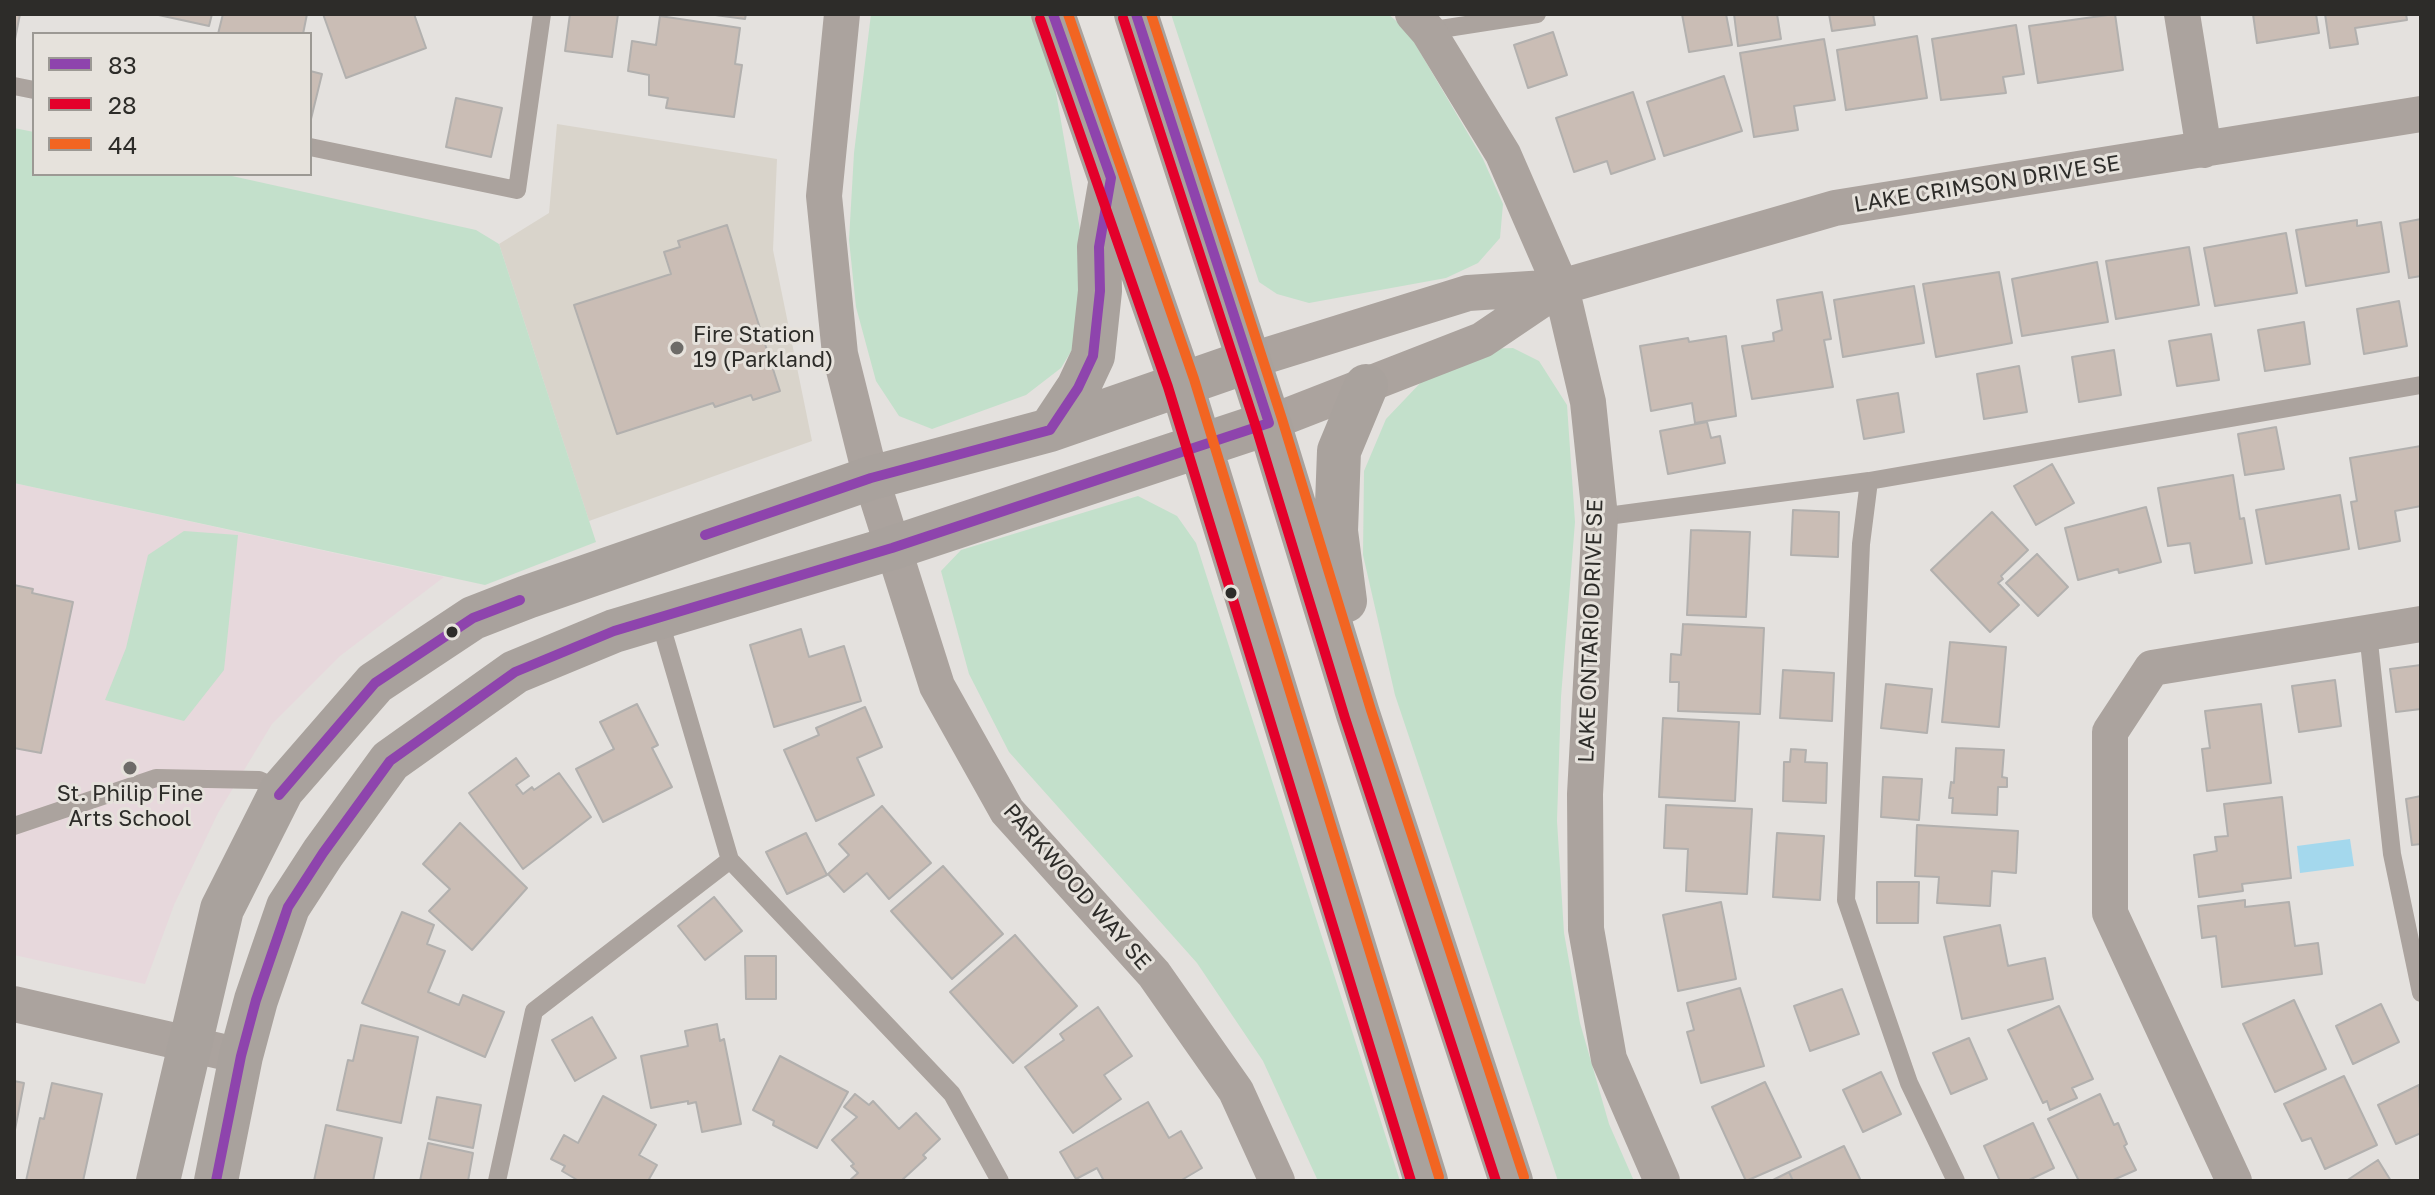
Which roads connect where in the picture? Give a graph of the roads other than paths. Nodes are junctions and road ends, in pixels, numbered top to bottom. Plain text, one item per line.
1 (542, 14) edge
2 (842, 14) edge
3 (1053, 14) edge
4 (1136, 14) edge
5 (1537, 14) edge
6 (2182, 14) edge
7 (1420, 23) edge
8 (2421, 114) edge
9 (312, 147) edge
10 (2204, 150) junction
11 (1111, 178) junction
12 (1561, 287) junction
13 (1249, 361) junction
14 (1181, 383) junction
15 (2421, 385) edge
16 (1366, 386) junction
17 (1269, 423) junction
18 (1050, 430) junction
19 (1200, 448) junction
20 (871, 478) junction
21 (1869, 481) junction
22 (1600, 517) junction
23 (892, 548) junction
24 (659, 618) junction
25 (2421, 624) edge
26 (2368, 633) junction
27 (1358, 714) junction
28 (282, 790) junction
29 (14, 826) edge
30 (338, 833) junction
31 (730, 860) junction
32 (2421, 993) edge
33 (14, 1004) edge
34 (188, 1045) junction
35 (241, 1056) junction
36 (158, 1181) edge
37 (216, 1181) edge
38 (497, 1181) edge
39 (1000, 1181) edge
40 (1277, 1181) edge
41 (1426, 1181) edge
42 (1511, 1181) edge
43 (1662, 1181) edge
44 (1956, 1181) edge
45 (2234, 1181) edge

1 - 9 lane
2 - 20 street, PARKWOOD WAY SE
3 - 11 main road
4 - 13 main road
5 - 7 lane
6 - 10 street
7 - 12 street, LAKE ONTARIO DRIVE SE
8 - 10 street, LAKE CRIMSON DRIVE SE
10 - 12 street, LAKE CRIMSON DRIVE SE
11 - 14 main road
11 - 18 main road
12 - 13 street, LAKE CRIMSON DRIVE SE
12 - 16 street, LAKE CRIMSON DRIVE SE
12 - 22 street, LAKE ONTARIO DRIVE SE
13 - 14 main road
13 - 17 main road
14 - 18 main road
14 - 19 main road
15 - 21 lane
16 - 17 street, LAKE CRIMSON DRIVE SE
16 - 27 main road
17 - 19 main road
17 - 27 main road
18 - 20 main road
19 - 23 main road
19 - 41 main road
20 - 23 street, PARKWOOD WAY SE
20 - 28 main road
21 - 22 lane
21 - 44 lane
22 - 43 street, LAKE ONTARIO DRIVE SE
23 - 24 main road
23 - 40 street, PARKWOOD WAY SE
24 - 30 main road
24 - 31 lane
25 - 26 street
26 - 32 lane
26 - 45 street
27 - 42 main road
28 - 29 lane
28 - 30 main road
28 - 34 main road
30 - 35 main road
31 - 38 lane
31 - 39 lane
33 - 34 street
34 - 35 street
34 - 36 main road
35 - 37 main road

